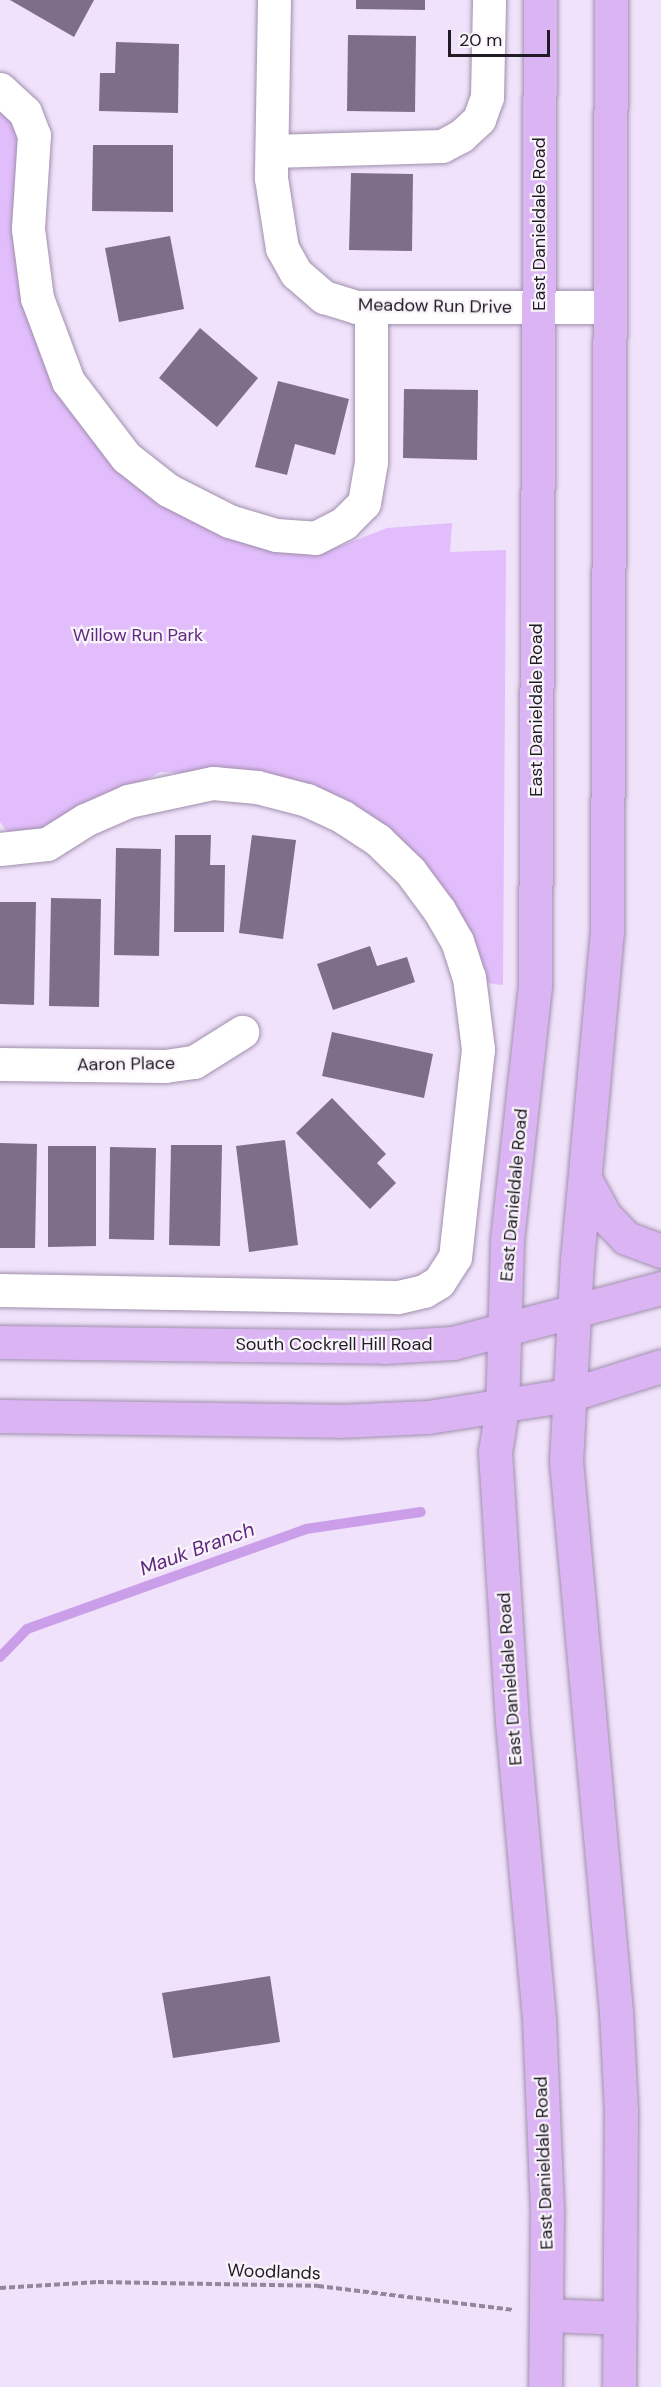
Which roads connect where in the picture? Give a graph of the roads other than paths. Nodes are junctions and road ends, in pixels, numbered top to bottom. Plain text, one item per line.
1 (274, 0) edge
2 (489, 0) edge
3 (540, 0) edge
4 (611, 0) edge
5 (0, 89) edge
6 (272, 151) junction
7 (371, 307) junction
8 (610, 307) junction
9 (538, 308) junction
10 (0, 849) edge
11 (242, 1032) dead end
12 (0, 1064) edge
13 (585, 1179) junction
14 (661, 1251) edge
15 (661, 1288) edge
16 (0, 1290) edge
17 (574, 1312) junction
18 (504, 1332) junction
19 (0, 1341) edge
20 (661, 1366) edge
21 (569, 1395) junction
22 (502, 1408) junction
23 (0, 1416) edge
24 (546, 2315) junction
25 (620, 2318) junction
26 (545, 2387) edge
27 (619, 2387) edge

1 - 6 street, Meadow Run Drive
2 - 6 street
3 - 9 main road, East Danieldale Road
4 - 8 main road
5 - 7 street
6 - 7 street, Meadow Run Drive
7 - 9 street, Meadow Run Drive
8 - 9 street, Meadow Run Drive
8 - 13 main road
9 - 18 main road, East Danieldale Road
10 - 16 street
11 - 12 street, Aaron Place
13 - 14 main road
13 - 17 main road
15 - 17 main road, South Cockrell Hill Road
17 - 18 main road, South Cockrell Hill Road
17 - 21 main road
18 - 19 main road, South Cockrell Hill Road
18 - 22 main road, East Danieldale Road
20 - 21 main road
21 - 22 main road
21 - 25 main road
22 - 23 main road
22 - 24 main road, East Danieldale Road
24 - 25 main road
24 - 26 main road, East Danieldale Road
25 - 27 main road

